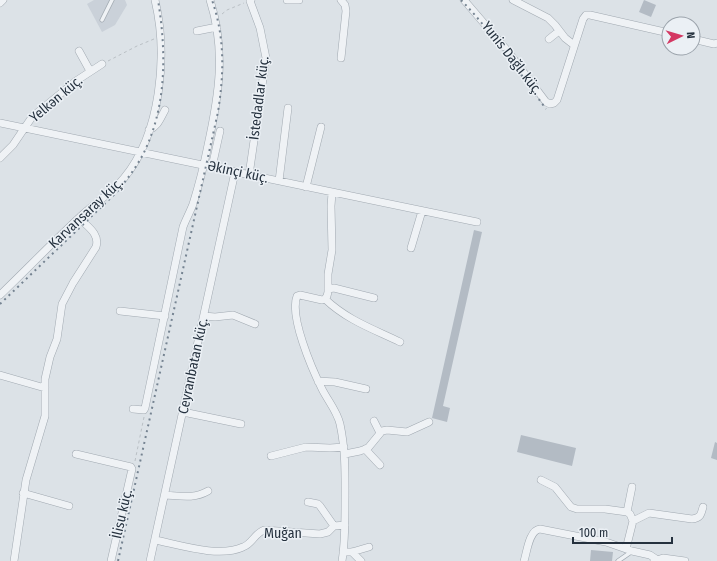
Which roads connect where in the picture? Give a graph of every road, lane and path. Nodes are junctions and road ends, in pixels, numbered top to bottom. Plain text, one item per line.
1 (3, 0) edge
2 (112, 0) edge
3 (155, 0) edge
4 (210, 0) edge
5 (250, 0) edge
6 (287, 0) edge
7 (299, 0) edge
8 (342, 0) edge
9 (464, 0) edge
10 (513, 0) edge
11 (0, 3) edge
12 (102, 20) dead end
13 (217, 27) junction
14 (197, 31) dead end
15 (559, 31) junction
16 (661, 31) edge
17 (160, 37) junction
18 (548, 39) dead end
19 (701, 41) edge
20 (717, 43) edge
21 (574, 46) junction
22 (79, 51) dead end
23 (341, 58) dead end
24 (102, 64) joint
25 (90, 71) junction
26 (288, 108) dead end
27 (165, 110) dead end
28 (0, 123) edge
29 (321, 127) dead end
30 (25, 128) junction
31 (149, 130) junction
32 (220, 131) dead end
33 (140, 152) junction
34 (0, 158) edge
35 (204, 165) junction
36 (212, 167) junction
37 (235, 172) junction
38 (249, 175) junction
39 (280, 181) junction
40 (306, 187) junction
41 (332, 193) junction
42 (422, 212) junction
43 (79, 218) junction
44 (477, 222) dead end
45 (411, 248) dead end
46 (328, 289) junction
47 (0, 295) edge
48 (374, 298) dead end
49 (325, 299) junction
50 (120, 311) dead end
51 (165, 316) junction
52 (204, 316) junction
53 (255, 324) dead end
54 (400, 342) dead end
55 (0, 375) edge
56 (318, 381) junction
57 (45, 388) junction
58 (366, 389) dead end
59 (145, 408) junction
60 (133, 409) dead end
61 (183, 412) junction
62 (374, 421) dead end
63 (429, 422) dead end
64 (241, 424) dead end
65 (380, 433) junction
66 (365, 449) junction
67 (344, 450) junction
68 (76, 454) dead end
69 (271, 456) dead end
70 (380, 465) dead end
71 (131, 468) junction
72 (541, 480) dead end
73 (632, 487) dead end
74 (208, 491) dead end
75 (23, 493) junction
76 (165, 495) junction
77 (308, 502) dead end
78 (69, 506) dead end
79 (703, 507) dead end
80 (627, 512) junction
81 (633, 520) junction
82 (345, 525) junction
83 (334, 526) junction
84 (155, 540) junction
85 (369, 547) dead end
86 (629, 550) junction
87 (343, 552) junction
88 (352, 552) junction
89 (655, 560) edge
90 (14, 561) edge
91 (111, 561) edge
92 (150, 561) edge
93 (342, 561) edge
94 (361, 561) edge
95 (524, 561) edge
96 (618, 561) edge
97 (685, 561) edge

1 - 11 street
2 - 12 lane
3 - 17 street, Karvansaray küç.
4 - 13 street
5 - 13 path
5 - 38 street, İstedadlar küç.
6 - 7 street
8 - 23 street
9 - 21 street, Yunis Dağlı küç.
10 - 15 street
13 - 14 street
13 - 35 street
15 - 18 street
15 - 21 street
16 - 21 street, Yunis Dağlı küç.
17 - 24 path
17 - 31 street, Karvansaray küç.
19 - 20 street
22 - 25 street
24 - 25 street, Yelkən küç.
25 - 30 street, Yelkən küç.
26 - 39 street
27 - 31 street
28 - 30 street, Əkinçi küç.
29 - 40 street
30 - 33 street, Əkinçi küç.
30 - 34 street, Yelkən küç.
31 - 33 street, Karvansaray küç.
32 - 36 street
33 - 35 street, Əkinçi küç.
33 - 43 street, Karvansaray küç.
35 - 36 street, Əkinçi küç.
35 - 51 street
36 - 37 street, Əkinçi küç.
37 - 38 street, Əkinçi küç.
37 - 52 street, Ceyranbatan küç.
38 - 39 street, Əkinçi küç.
39 - 40 street, Əkinçi küç.
40 - 41 street, Əkinçi küç.
41 - 42 street, Əkinçi küç.
41 - 46 street
42 - 44 street, Əkinçi küç.
42 - 45 street
43 - 47 street, Karvansaray küç.
43 - 57 street
46 - 48 street
46 - 49 street
49 - 54 street
49 - 56 street
50 - 51 street
51 - 59 street
52 - 53 street
52 - 61 street, Ceyranbatan küç.
55 - 57 street
56 - 58 street
56 - 67 street
57 - 75 street
59 - 60 street
59 - 71 path
61 - 64 street
61 - 76 street, Ceyranbatan küç.
62 - 65 street
63 - 65 street
65 - 66 street
66 - 67 street
66 - 70 street
67 - 69 street
67 - 82 street
68 - 71 street
71 - 91 street, İlisu küç.
72 - 80 street
73 - 80 street
74 - 76 street
75 - 78 street
75 - 90 street
76 - 84 street, Ceyranbatan küç.
77 - 83 street
79 - 81 street
80 - 81 street
81 - 86 street
82 - 83 street, Muğan
82 - 87 street
83 - 84 street, Muğan
84 - 92 street, Ceyranbatan küç.
85 - 88 street
86 - 89 street
86 - 95 street
86 - 96 lane
87 - 88 street
87 - 93 street
88 - 94 street
89 - 97 street

